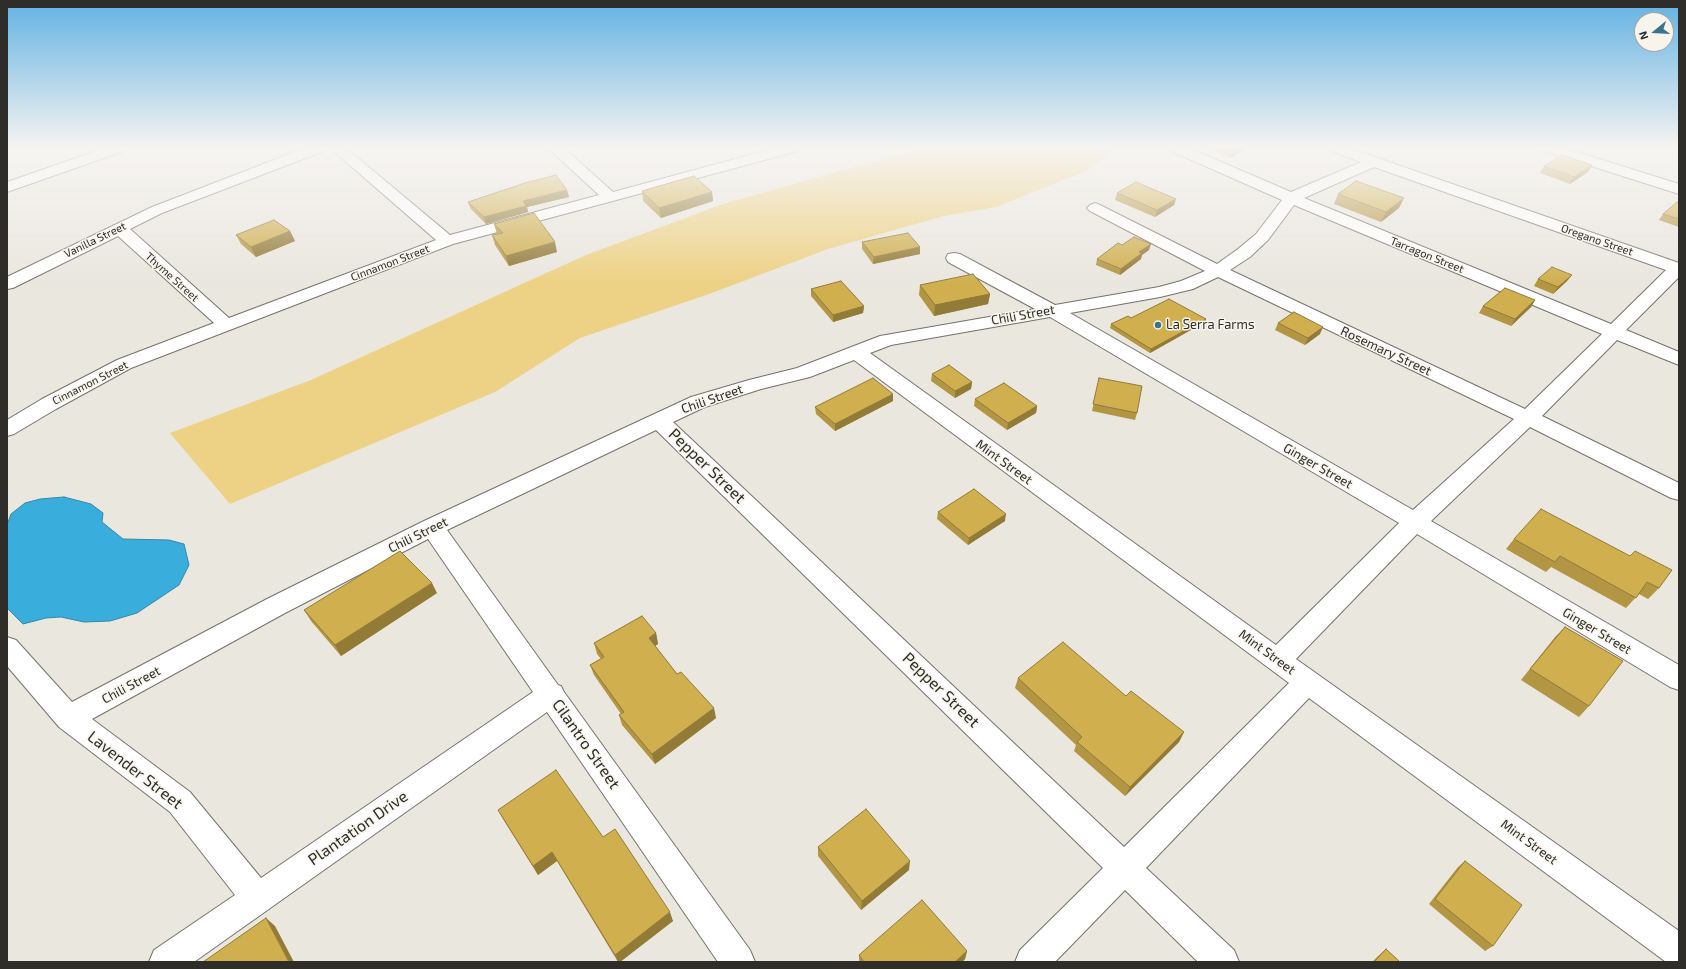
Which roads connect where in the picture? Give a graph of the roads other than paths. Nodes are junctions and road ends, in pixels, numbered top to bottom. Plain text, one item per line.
1 (201, 193) edge
2 (390, 193) edge
3 (606, 193) edge
4 (624, 193) edge
5 (1281, 193) edge
6 (1303, 193) edge
7 (1462, 193) edge
8 (610, 197) junction
9 (1292, 198) junction
10 (1095, 208) dead end
11 (119, 228) junction
12 (447, 241) junction
13 (954, 258) dead end
14 (1678, 269) edge
15 (1218, 271) junction
16 (7, 284) edge
17 (1051, 310) junction
18 (226, 325) junction
19 (1615, 332) junction
20 (856, 352) junction
21 (1679, 359) edge
22 (1528, 418) junction
23 (658, 420) junction
24 (7, 429) edge
25 (1679, 492) edge
26 (1415, 522) junction
27 (432, 527) junction
28 (7, 648) edge
29 (1278, 660) junction
30 (1679, 679) edge
31 (1307, 682) junction
32 (551, 694) junction
33 (69, 718) junction
34 (1125, 868) junction
35 (257, 898) junction
36 (1679, 951) edge
37 (166, 962) edge
38 (738, 962) edge
39 (1032, 962) edge
40 (1222, 962) edge

1 - 11 street, Vanilla Street
2 - 12 street
3 - 8 street
4 - 8 street, Cinnamon Street
5 - 9 street, Tarragon Street
6 - 9 street, Chili Street
7 - 14 street, Oregano Street
8 - 12 street, Cinnamon Street
9 - 15 street, Chili Street
9 - 19 street, Tarragon Street
10 - 15 street, Rosemary Street
11 - 16 street, Vanilla Street
11 - 18 street, Thyme Street
12 - 18 street, Cinnamon Street
13 - 17 street, Ginger Street
14 - 19 street
15 - 17 street, Chili Street
15 - 22 street, Rosemary Street
17 - 20 street, Chili Street
17 - 26 street, Ginger Street
18 - 24 street, Cinnamon Street
19 - 21 street, Tarragon Street
19 - 22 street
20 - 23 street, Chili Street
20 - 29 street, Mint Street
22 - 25 street, Rosemary Street
22 - 26 street
23 - 27 street, Chili Street
23 - 34 street, Pepper Street
26 - 29 street
26 - 30 street, Ginger Street
27 - 32 street, Cilantro Street
27 - 33 street, Chili Street
28 - 33 street, Lavender Street
29 - 31 street, Mint Street
31 - 34 street
31 - 36 street, Mint Street
32 - 35 street, Plantation Drive
32 - 38 street, Cilantro Street
33 - 35 street, Lavender Street
34 - 39 street
34 - 40 street, Pepper Street
35 - 37 street, Plantation Drive

